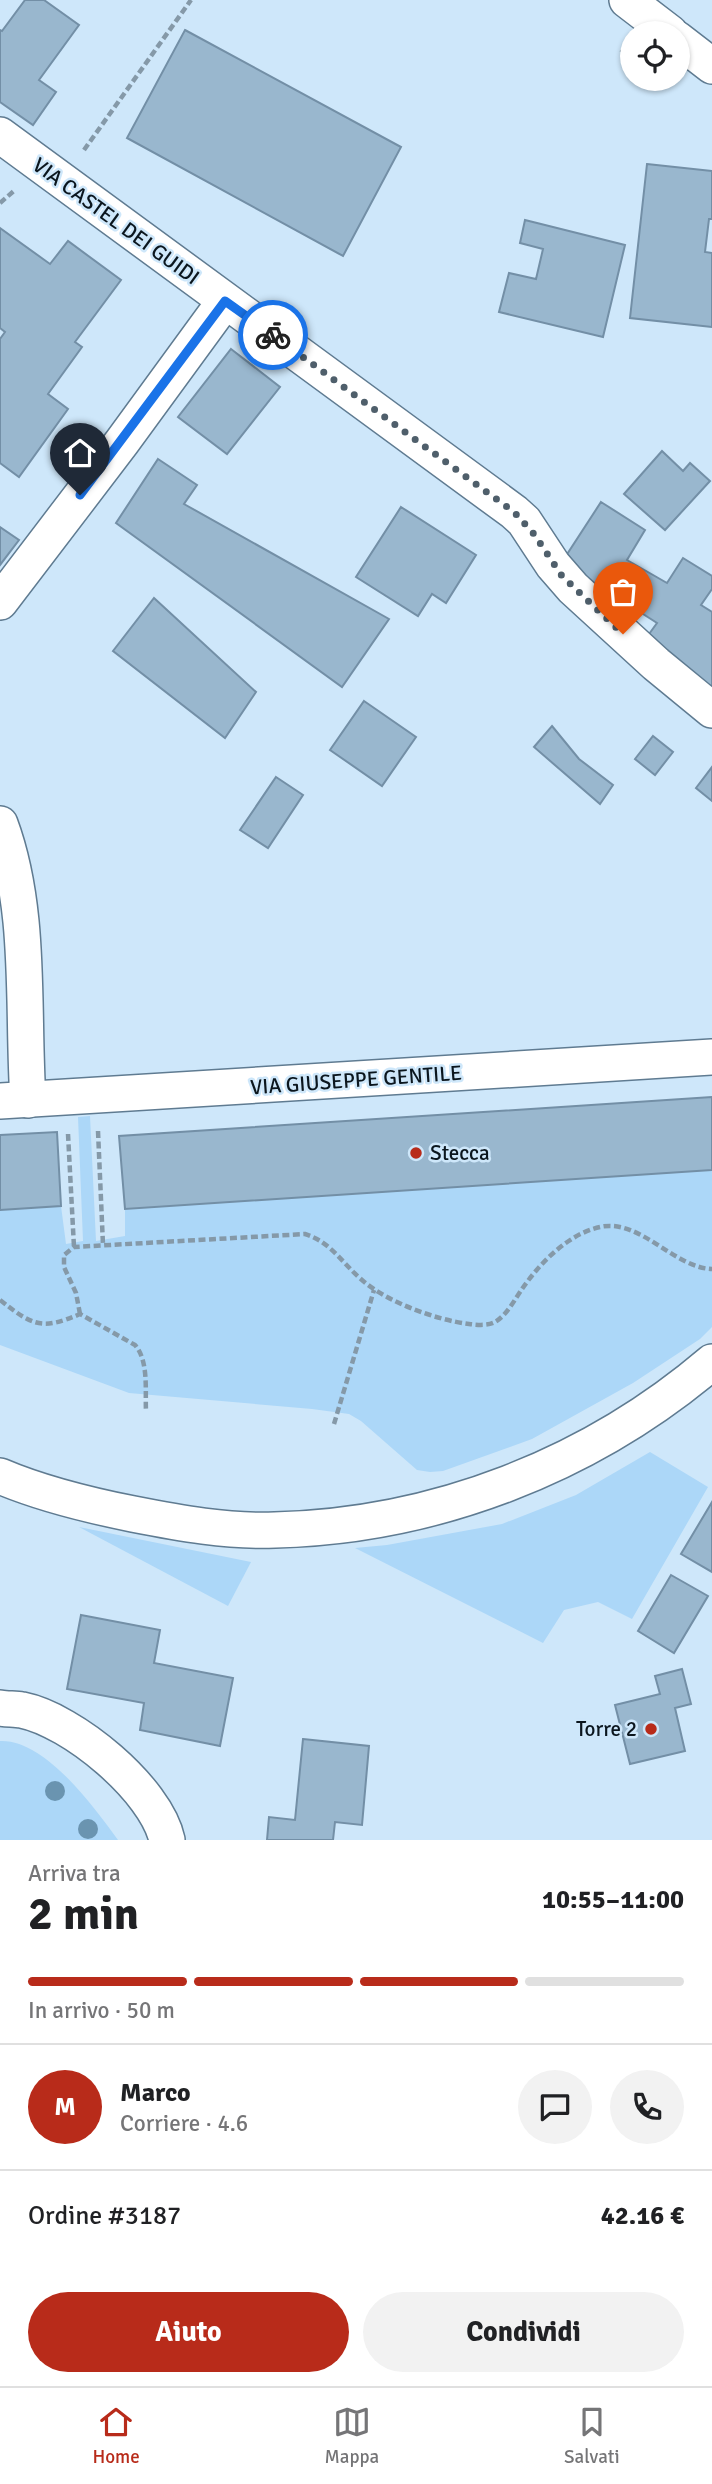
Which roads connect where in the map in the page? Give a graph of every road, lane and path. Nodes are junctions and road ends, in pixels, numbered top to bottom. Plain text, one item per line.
1 (191, 0) edge
2 (627, 0) edge
3 (654, 21) edge
4 (690, 49) edge
5 (712, 66) edge
6 (0, 135) edge
7 (53, 174) junction
8 (0, 203) edge
9 (225, 301) junction
10 (0, 602) edge
11 (712, 710) edge
12 (0, 824) edge
13 (712, 1057) edge
14 (81, 1097) junction
15 (14, 1101) edge
16 (103, 1245) junction
17 (75, 1247) junction
18 (712, 1269) edge
19 (374, 1290) junction
20 (0, 1300) edge
21 (80, 1314) junction
22 (712, 1362) edge
23 (146, 1411) dead end
24 (334, 1424) dead end
25 (0, 1476) edge
26 (0, 1708) edge
27 (167, 1840) edge

1 - 7 path
2 - 3 street
4 - 5 street
6 - 7 street, VIA CASTEL DEI GUIDI
7 - 8 path
7 - 9 street, VIA CASTEL DEI GUIDI
9 - 10 street
9 - 11 street, VIA CASTEL DEI GUIDI
12 - 15 street
13 - 14 street, VIA GIUSEPPE GENTILE
14 - 15 street, VIA GIUSEPPE GENTILE
14 - 16 path
14 - 17 path
16 - 17 path
16 - 19 path
17 - 21 path
18 - 19 path
19 - 24 path
20 - 21 path
21 - 23 path
22 - 25 street
26 - 27 street

